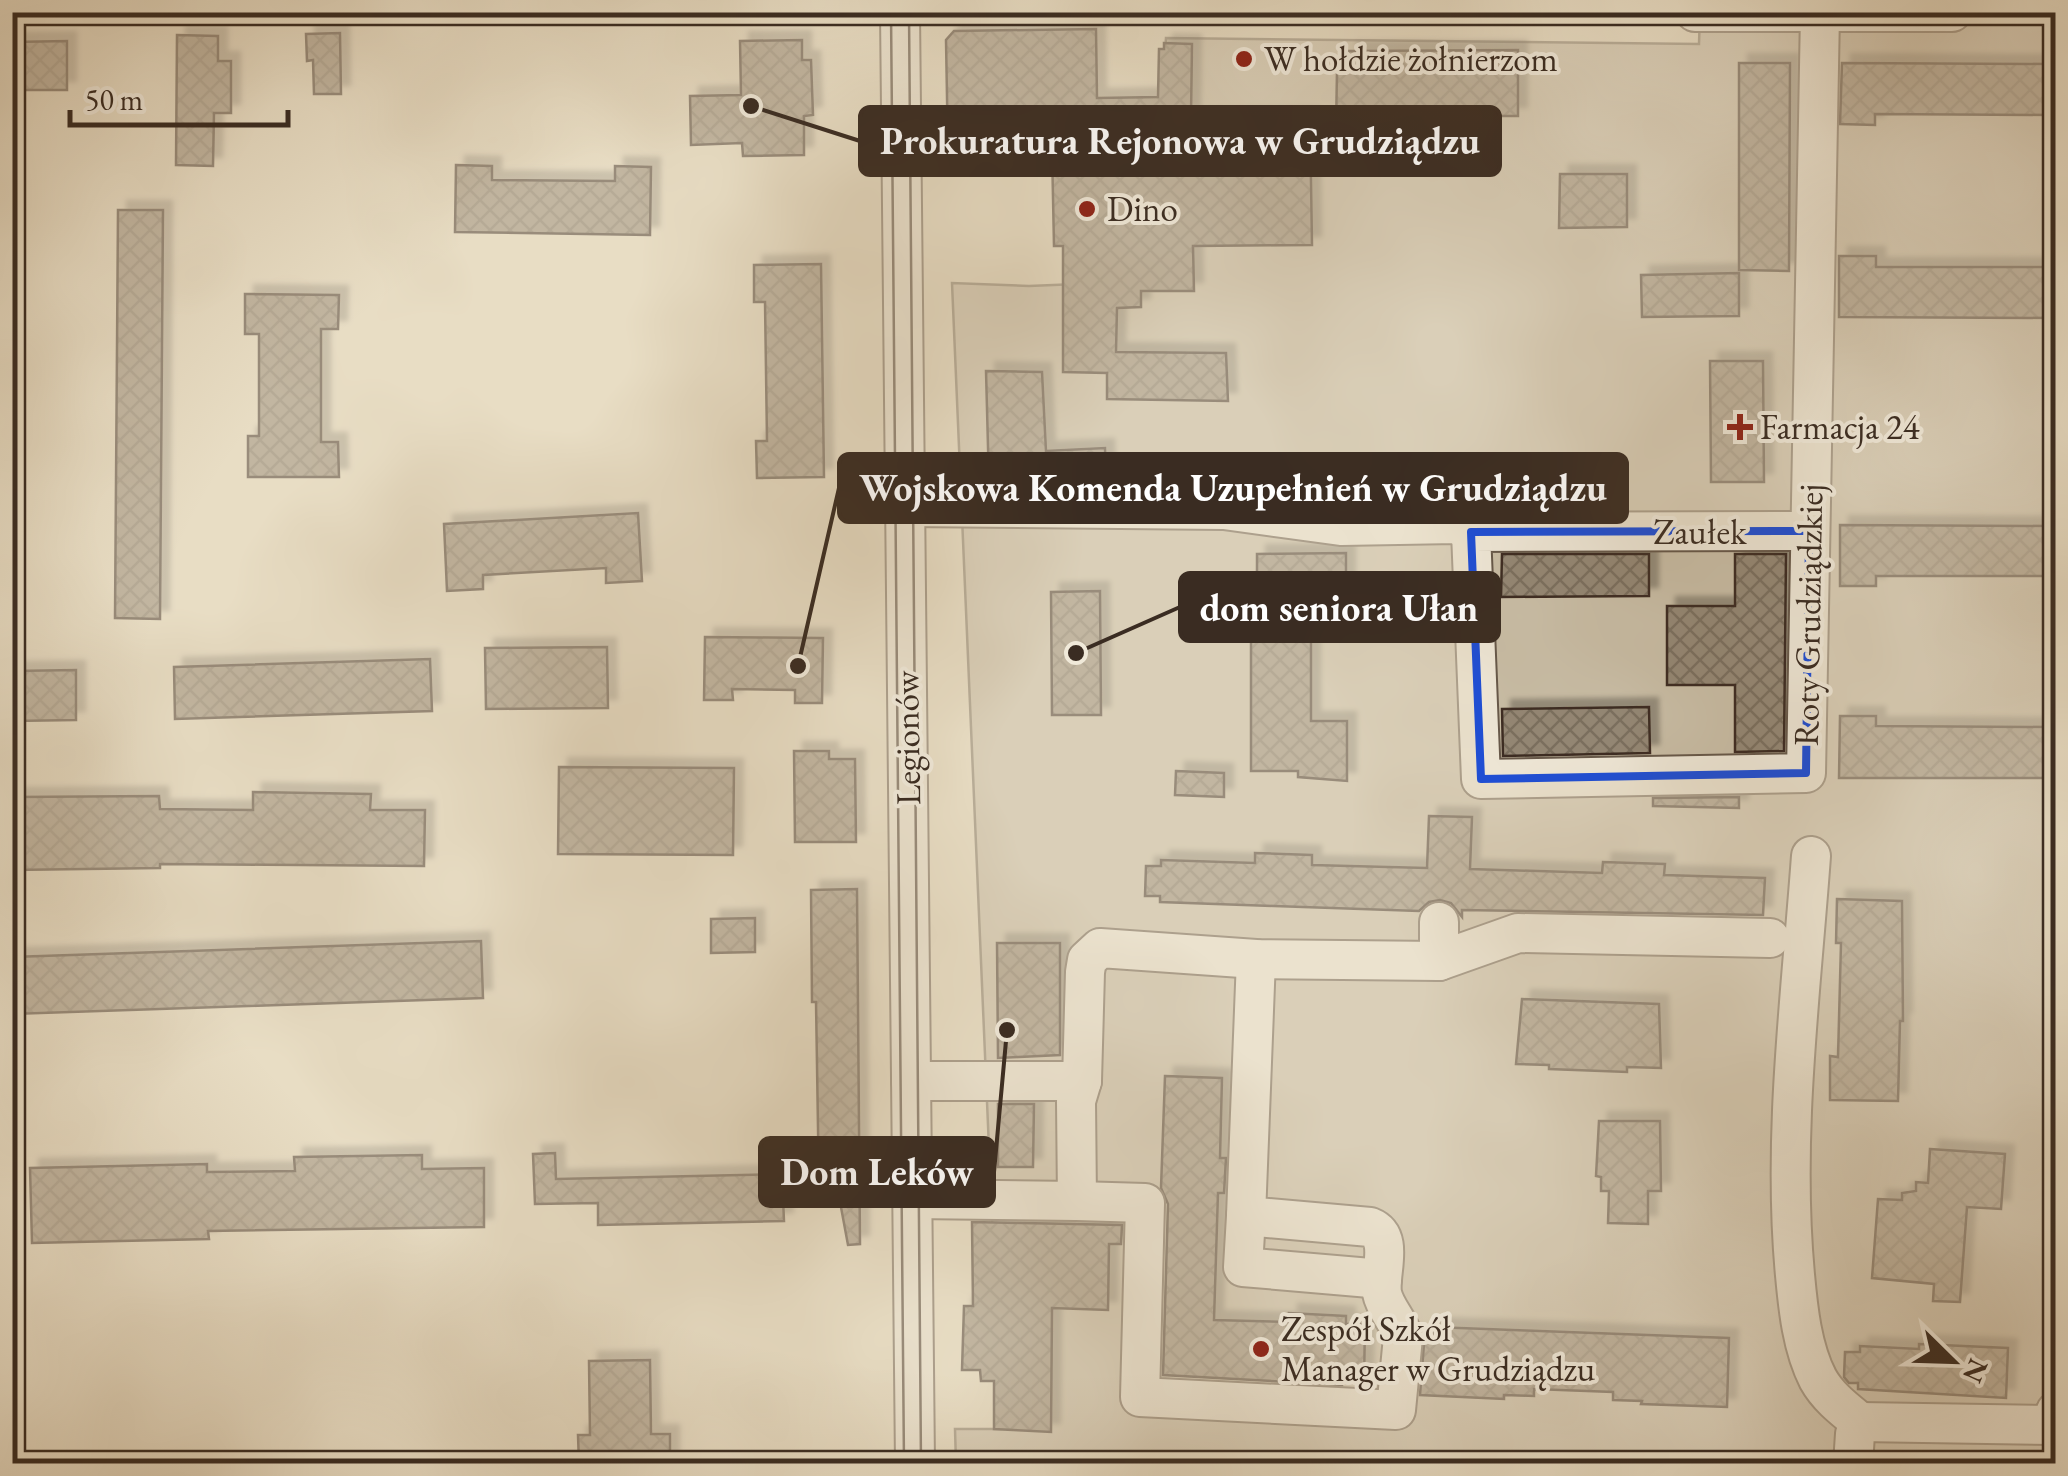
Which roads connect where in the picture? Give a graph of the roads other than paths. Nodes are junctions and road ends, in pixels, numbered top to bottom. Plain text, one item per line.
1 (900, 12) edge
2 (1695, 12) edge
3 (1952, 12) edge
4 (1820, 13) edge
5 (904, 507) junction
6 (1809, 531) junction
7 (1471, 532) junction
8 (1811, 856) dead end
9 (1439, 922) dead end
10 (1770, 938) dead end
11 (1256, 959) junction
12 (1439, 961) junction
13 (912, 1081) junction
14 (1082, 1081) junction
15 (912, 1199) junction
16 (1077, 1201) junction
17 (1246, 1216) junction
18 (1382, 1279) junction
19 (2056, 1411) edge
20 (1860, 1422) junction
21 (2055, 1426) edge
22 (915, 1464) edge
23 (1853, 1464) edge

1 - 5 street, Legionów
2 - 4 street
3 - 4 street
4 - 6 street, Roty Grudziądzkiej
5 - 7 street, Zaułek
5 - 13 street, Legionów
6 - 7 street, Zaułek
6 - 7 street, Roty Grudziądzkiej
8 - 20 street
9 - 12 street
10 - 12 street
11 - 12 street
11 - 14 street
11 - 17 street
13 - 14 street
13 - 15 street, Legionów
14 - 16 street
15 - 16 street
15 - 22 street, Legionów
16 - 18 street
17 - 18 street
17 - 18 street
19 - 21 street
20 - 21 street
20 - 23 street

